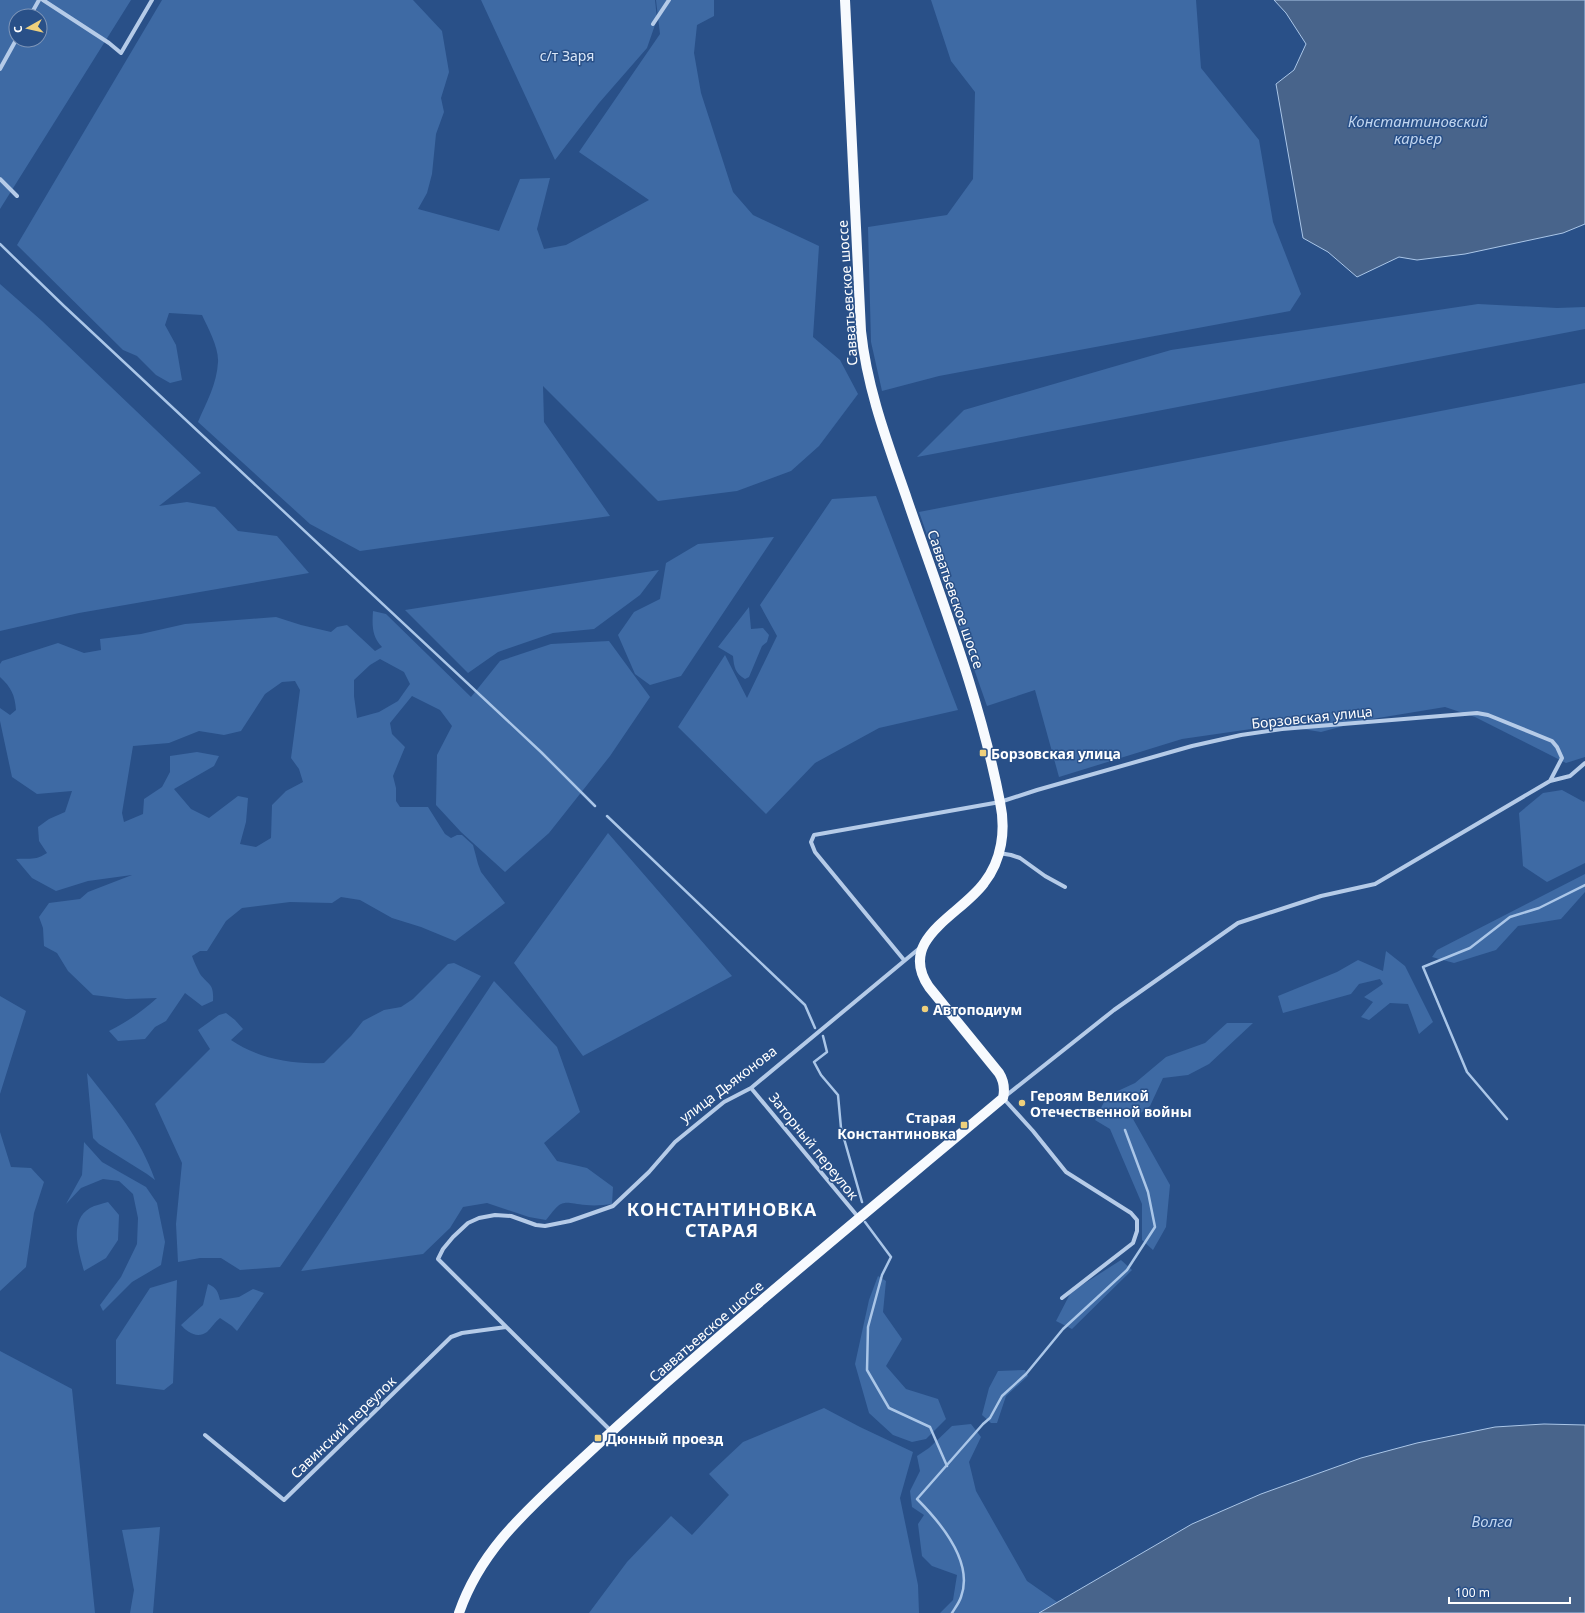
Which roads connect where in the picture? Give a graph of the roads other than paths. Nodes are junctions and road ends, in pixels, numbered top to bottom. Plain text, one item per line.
1 (43, 0) edge
2 (152, 0) edge
3 (669, 0) edge
4 (845, 0) edge
5 (653, 24) dead end
6 (12, 48) edge
7 (0, 69) edge
8 (0, 179) edge
9 (17, 196) dead end
10 (1585, 764) edge
11 (1550, 781) junction
12 (1000, 802) junction
13 (999, 853) junction
14 (1065, 887) dead end
15 (922, 946) junction
16 (904, 960) junction
17 (751, 1088) junction
18 (1003, 1098) junction
19 (859, 1219) junction
20 (1062, 1298) dead end
21 (506, 1327) junction
22 (611, 1431) junction
23 (205, 1435) dead end
24 (459, 1613) edge

1 - 2 street
3 - 5 street
4 - 12 main road, Савватьевское шоссе
6 - 7 street
8 - 9 street
10 - 11 street
11 - 12 street, Борзовская улица
11 - 18 street
12 - 13 main road, улица Дьяконова
12 - 16 street, Борзовская улица
13 - 14 street
13 - 15 main road, улица Дьяконова
15 - 16 street, улица Дьяконова
15 - 18 main road
16 - 17 street, улица Дьяконова
17 - 19 street, Заторный переулок
17 - 21 street, улица Дьяконова
18 - 19 main road, Савватьевское шоссе
18 - 20 street
19 - 22 main road, Савватьевское шоссе
21 - 22 street
21 - 23 street, Савинский переулок
22 - 24 main road, Савватьевское шоссе

